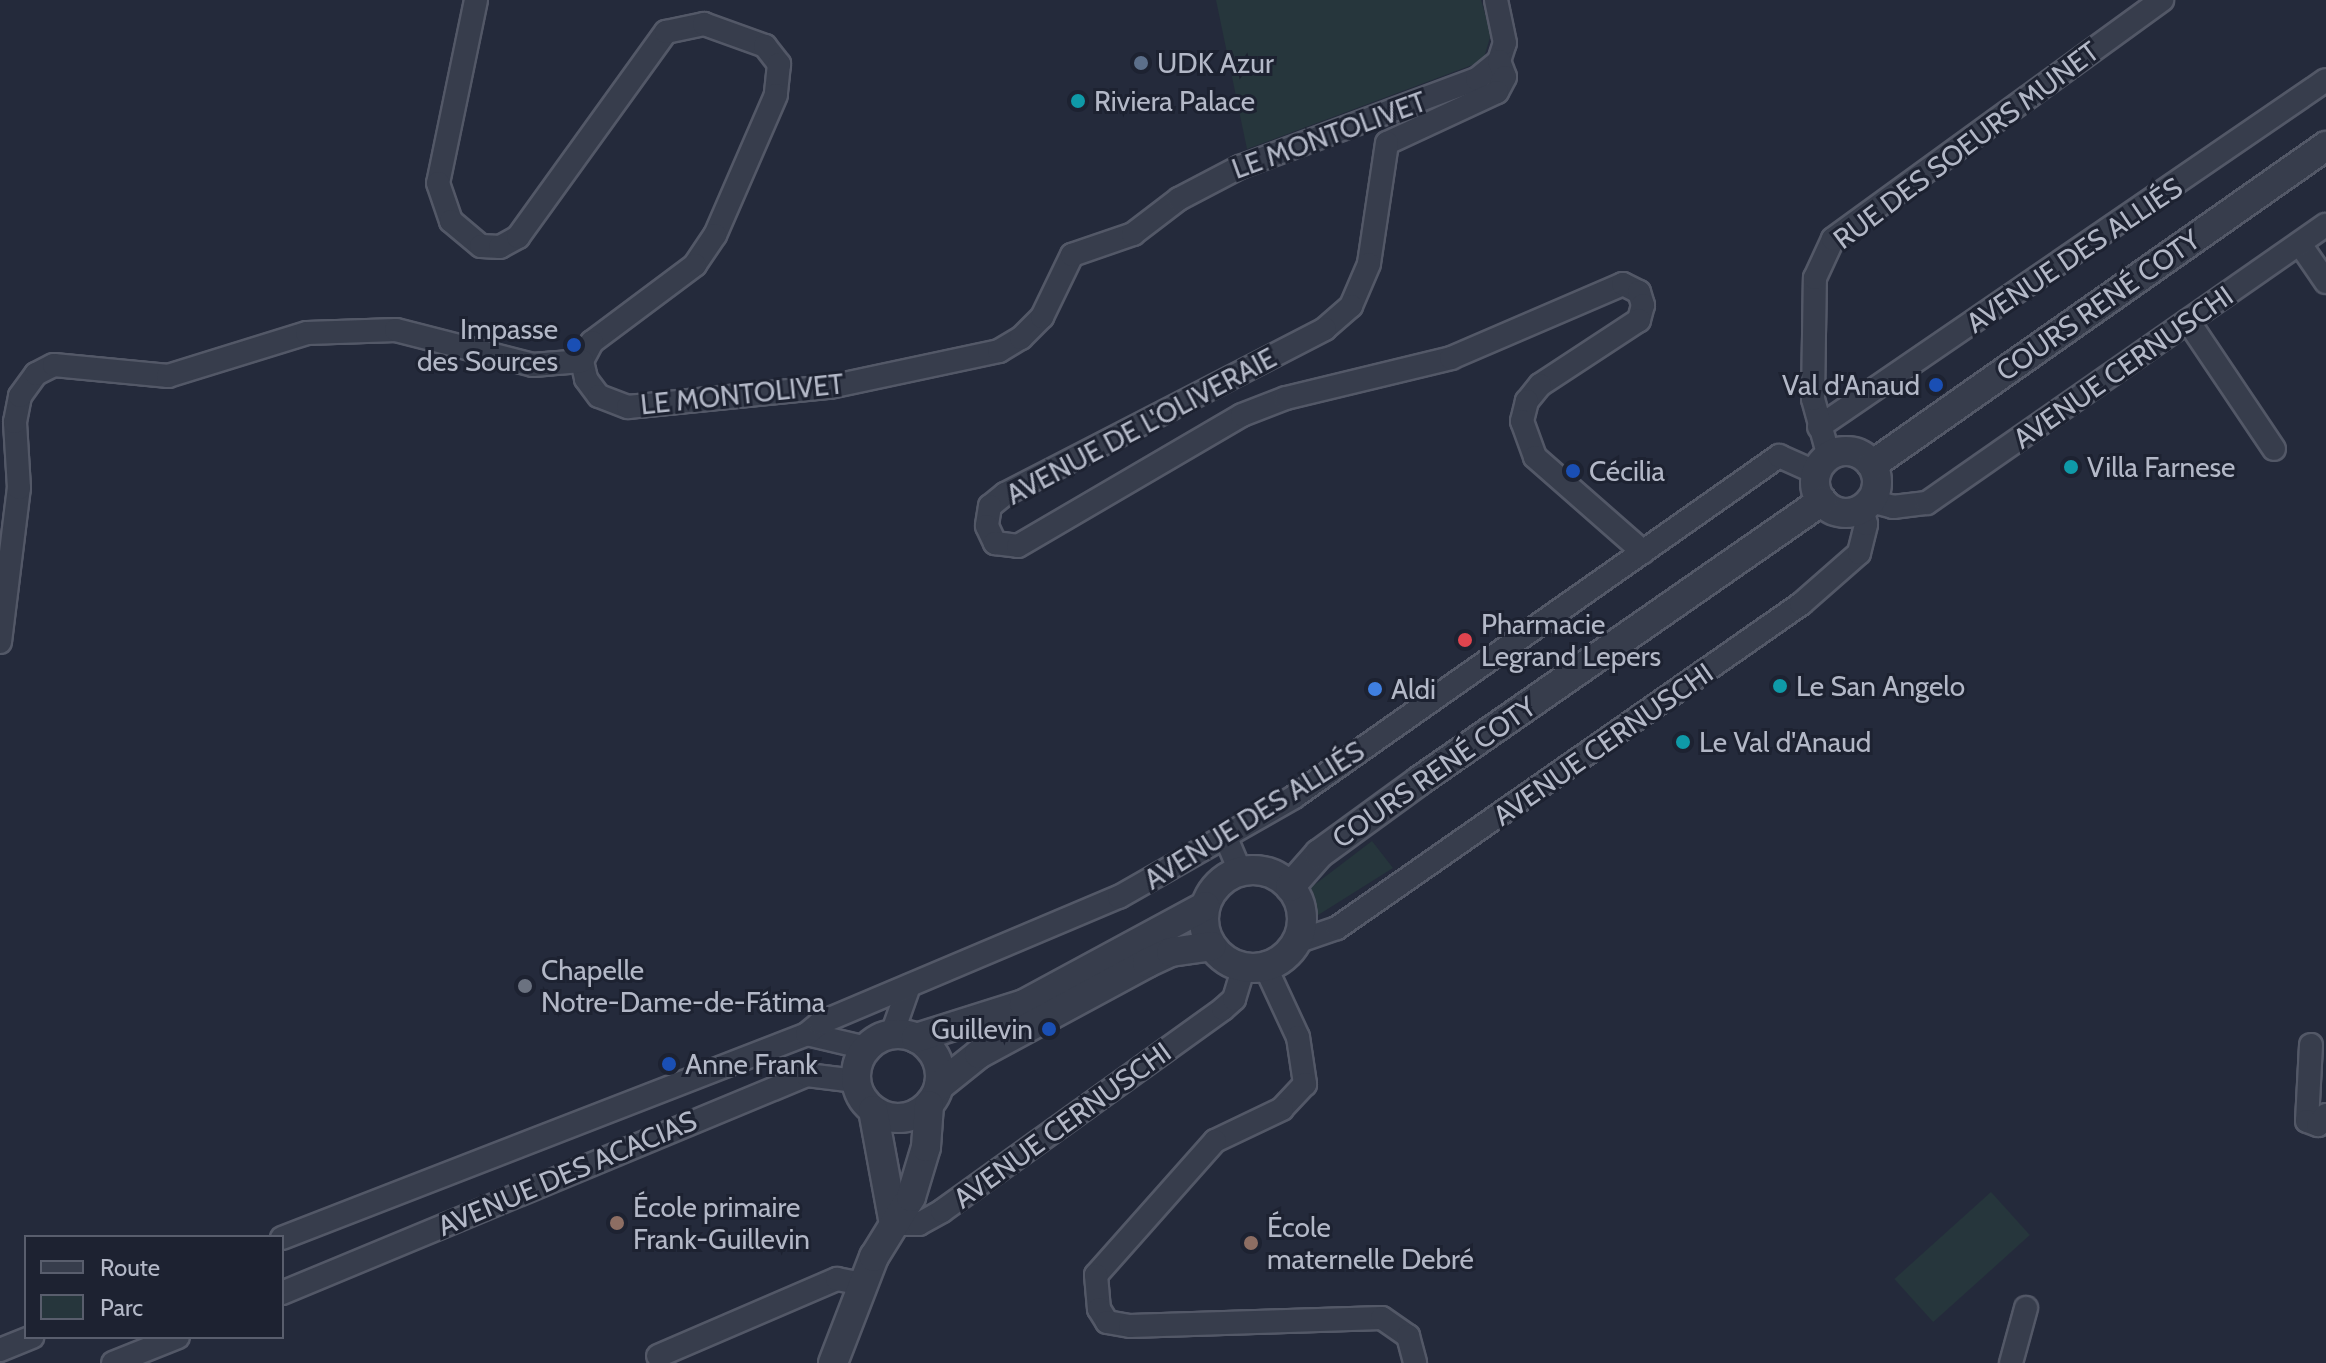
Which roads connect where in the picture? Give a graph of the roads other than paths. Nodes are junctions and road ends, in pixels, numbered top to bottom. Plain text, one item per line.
1 (476, 0) edge
2 (1496, 0) edge
3 (2162, 0) edge
4 (1499, 61) junction
5 (2326, 80) edge
6 (2326, 146) edge
7 (2326, 225) edge
8 (2300, 244) junction
9 (2326, 282) edge
10 (2188, 321) junction
11 (582, 361) junction
12 (1819, 427) junction
13 (2274, 449) dead end
14 (1823, 465) junction
15 (1872, 465) junction
16 (1822, 501) junction
17 (1866, 505) junction
18 (1643, 552) junction
19 (0, 642) edge
20 (1226, 838) junction
21 (1240, 871) junction
22 (1290, 887) junction
23 (1205, 906) junction
24 (1296, 942) junction
25 (1212, 946) junction
26 (1254, 967) junction
27 (909, 986) junction
28 (807, 1034) junction
29 (904, 1036) junction
30 (2311, 1045) dead end
31 (866, 1048) junction
32 (856, 1081) junction
33 (934, 1095) junction
34 (873, 1110) junction
35 (2326, 1115) edge
36 (894, 1224) junction
37 (284, 1237) edge
38 (863, 1284) junction
39 (284, 1292) edge
40 (2026, 1308) dead end
41 (27, 1339) edge
42 (173, 1339) edge
43 (0, 1350) edge
44 (658, 1356) dead end
45 (113, 1363) edge
46 (833, 1363) edge
47 (1415, 1363) edge
48 (2011, 1363) edge

1 - 11 street
2 - 4 street
3 - 12 street, RUE DES SOEURS MUNET
4 - 11 street, LE MONTOLIVET
4 - 18 street, AVENUE DE L'OLIVERAIE
5 - 12 street, AVENUE DES ALLIÉS
6 - 15 street, COURS RENÉ COTY
7 - 8 street, AVENUE CERNUSCHI
8 - 9 street
8 - 10 street, AVENUE CERNUSCHI
10 - 13 street
10 - 17 street, AVENUE CERNUSCHI
11 - 19 street
12 - 14 street, RUE DES SOEURS MUNET
14 - 15 street
14 - 16 street
14 - 18 street, AVENUE DES ALLIÉS
15 - 17 street
16 - 17 street
16 - 22 street, COURS RENÉ COTY
17 - 24 street, AVENUE CERNUSCHI
18 - 20 street, AVENUE DES ALLIÉS
20 - 21 street
20 - 27 street, AVENUE DES ALLIÉS
21 - 22 street
21 - 23 street
22 - 24 street
23 - 25 street
23 - 29 street
24 - 26 street
25 - 26 street
25 - 33 street
26 - 36 street, AVENUE CERNUSCHI
26 - 47 street
27 - 28 street, AVENUE DES ACACIAS
27 - 29 street
28 - 31 street
28 - 37 street, AVENUE DES ACACIAS
29 - 31 street
29 - 33 street
30 - 35 street
31 - 32 street
32 - 34 street
32 - 39 street, AVENUE DES ACACIAS
33 - 34 street
33 - 36 street
34 - 36 street
36 - 38 street
38 - 44 street
38 - 46 street
40 - 48 street
41 - 43 street
42 - 45 street

